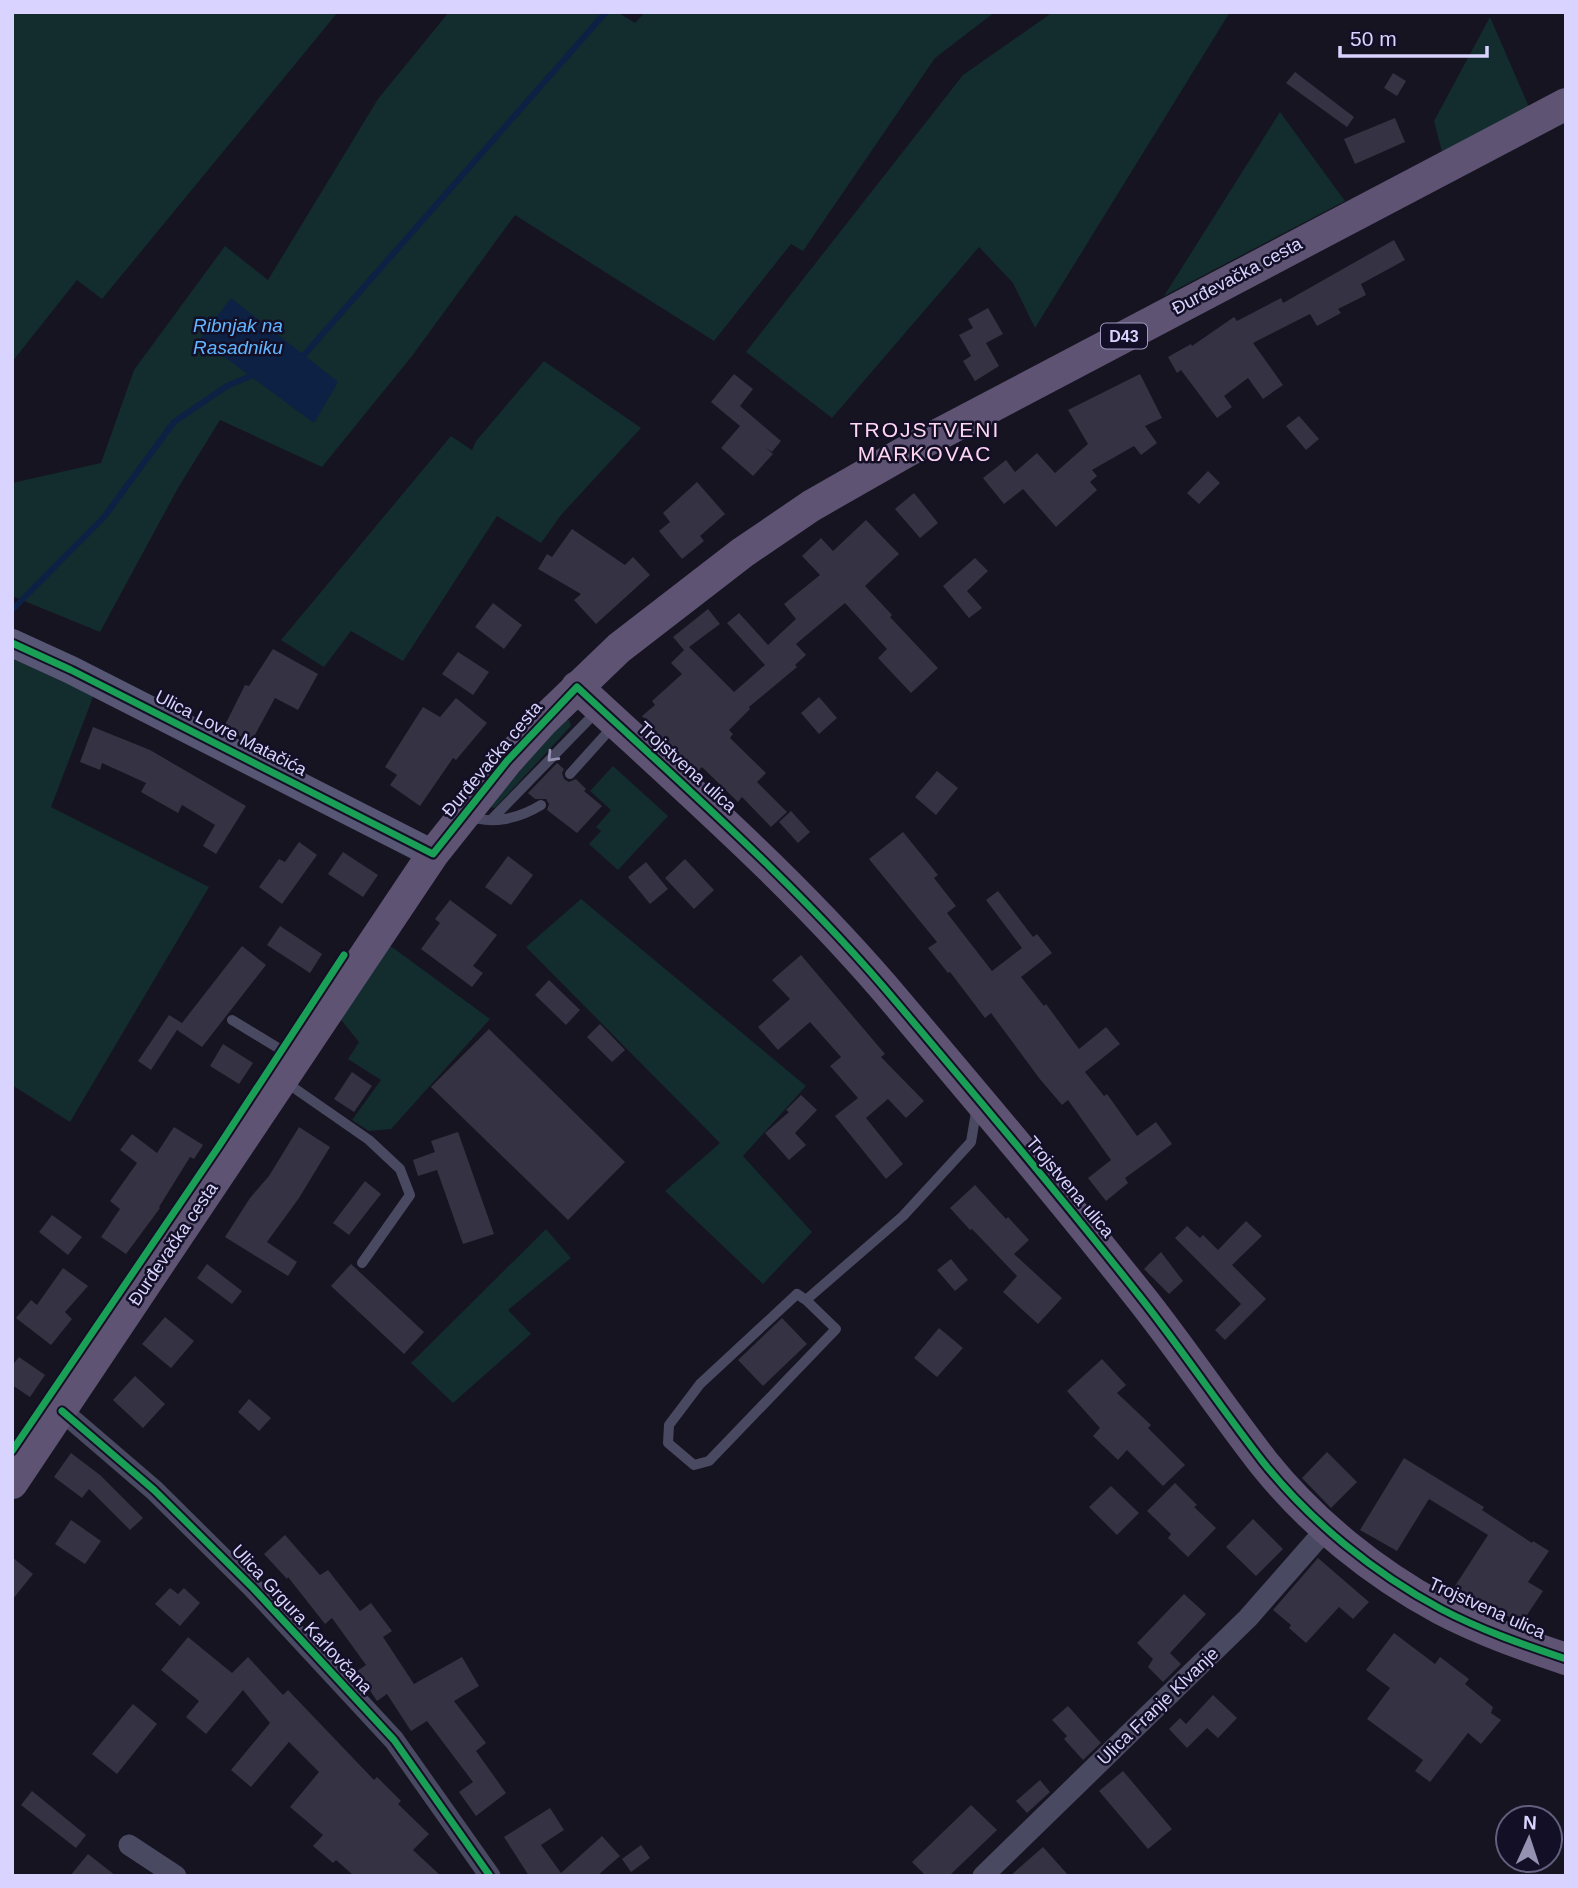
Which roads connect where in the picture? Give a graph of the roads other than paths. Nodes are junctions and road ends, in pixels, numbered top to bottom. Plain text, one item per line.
1 (1566, 103) edge
2 (12, 643) edge
3 (619, 648) junction
4 (605, 713) junction
5 (570, 774) dead end
6 (541, 805) dead end
7 (478, 817) junction
8 (433, 854) junction
9 (232, 1020) dead end
10 (289, 1069) junction
11 (978, 1100) junction
12 (362, 1263) dead end
13 (806, 1300) junction
14 (62, 1411) junction
15 (12, 1483) edge
16 (1326, 1529) junction
17 (1566, 1659) edge
18 (129, 1845) dead end
19 (176, 1876) edge
20 (490, 1876) edge
21 (983, 1876) edge

1 - 3 main road, Đurđevačka cesta / D43
2 - 8 main road, Ulica Lovre Matačića
3 - 4 main road, Đurđevačka cesta / D43
3 - 4 main road
5 -> 4 lane
4 - 7 main road, Đurđevačka cesta / D43
4 - 11 main road, Trojstvena ulica
6 - 7 lane
7 - 8 main road, Đurđevačka cesta / D43
8 - 10 main road, Đurđevačka cesta / D43
9 - 10 lane
10 - 12 lane
10 - 14 main road, Đurđevačka cesta / D43
11 - 13 lane
11 - 16 main road, Trojstvena ulica
13 - 13 lane
14 - 15 main road, Đurđevačka cesta / D43
14 - 20 street, Ulica Grgura Karlovčana
16 - 17 main road, Trojstvena ulica
16 - 21 street, Ulica Franje Klvanje
18 - 19 street

